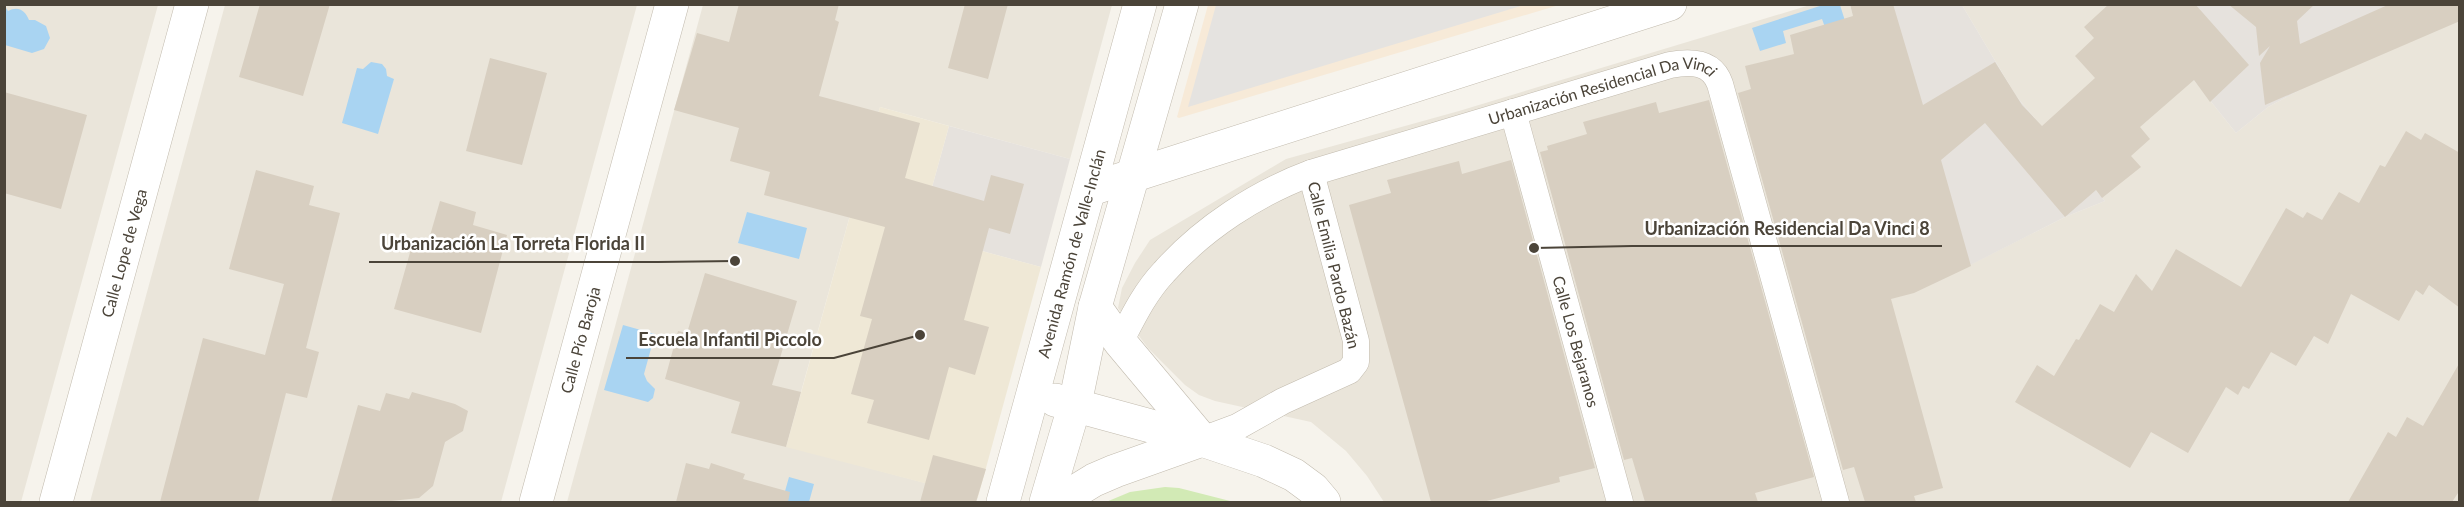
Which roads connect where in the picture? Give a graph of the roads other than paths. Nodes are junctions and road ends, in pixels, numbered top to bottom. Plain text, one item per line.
1 (192, 4) edge
2 (672, 4) edge
3 (1140, 4) edge
4 (1182, 4) edge
5 (1670, 4) edge
6 (1513, 112) junction
7 (1311, 173) junction
8 (1132, 176) junction
9 (1091, 189) junction
10 (1095, 307) junction
11 (1120, 342) junction
12 (1033, 395) junction
13 (1075, 404) junction
14 (1202, 440) junction
15 (56, 502) edge
16 (536, 502) edge
17 (1003, 502) edge
18 (1046, 502) edge
19 (1058, 502) edge
20 (1324, 502) edge
21 (1620, 502) edge
22 (1836, 502) edge

1 - 15 street, Calle Lope de Vega
2 - 16 street, Calle Pío Baroja
3 - 9 street, Avenida Ramón de Valle-Inclán
4 - 8 street
5 - 8 street
6 - 7 lane, Urbanización Residencial Da Vinci
6 - 21 lane, Calle Los Bejaranos
6 - 22 lane, Urbanización Residencial Da Vinci
7 - 11 lane, Urbanización Residencial Da Vinci
7 - 14 lane, Calle Emilia Pardo Bazán
8 - 9 street
8 - 10 street
9 - 12 street, Avenida Ramón de Valle-Inclán
10 - 11 street
10 - 13 street
11 - 14 street
12 - 13 street
12 - 17 street, Avenida Ramón de Valle-Inclán
13 - 14 street
13 - 18 street
14 - 19 street, Calle Emilia Pardo Bazán
14 - 20 street

